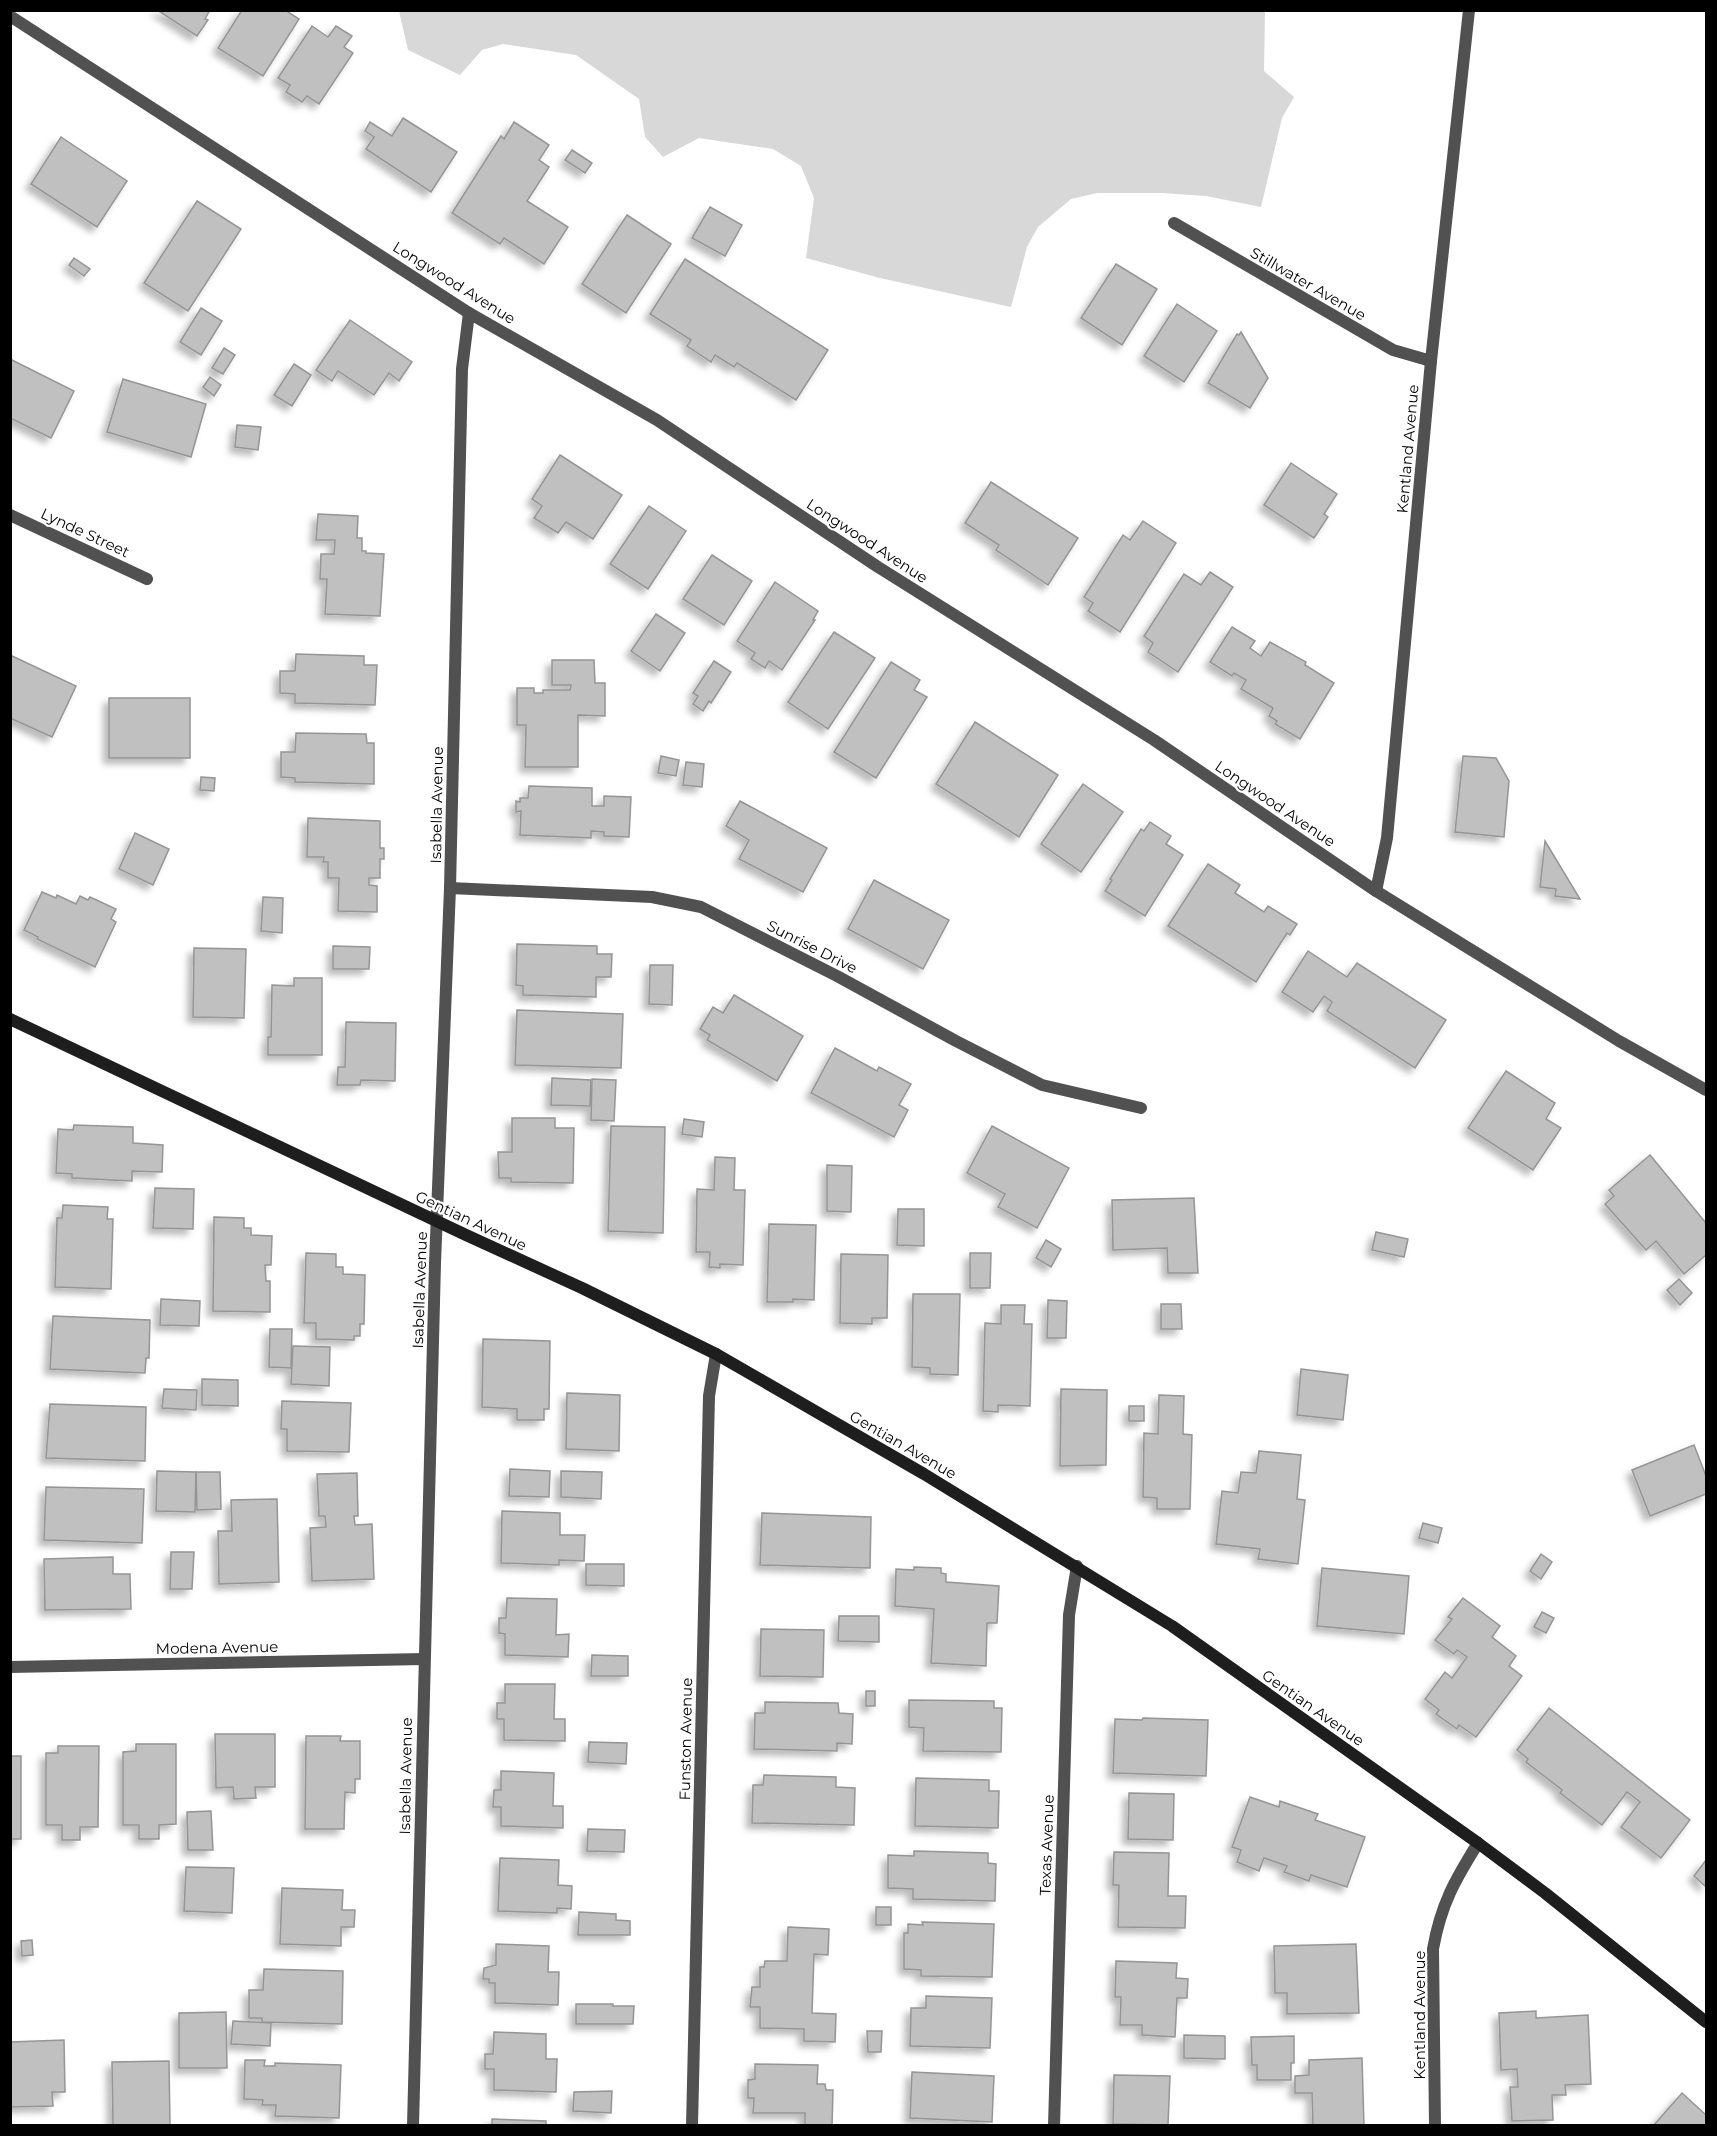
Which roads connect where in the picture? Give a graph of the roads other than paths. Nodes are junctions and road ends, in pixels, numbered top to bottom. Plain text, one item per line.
1 (1469, 10) edge
2 (10, 16) edge
3 (1174, 223) dead end
4 (469, 313) junction
5 (1431, 361) junction
6 (10, 514) edge
7 (147, 579) dead end
8 (450, 888) junction
9 (1376, 891) junction
10 (10, 1019) edge
11 (1707, 1090) edge
12 (1141, 1108) dead end
13 (437, 1222) junction
14 (716, 1354) junction
15 (1077, 1566) junction
16 (424, 1659) junction
17 (10, 1667) edge
18 (1478, 1843) junction
19 (1707, 2022) edge
20 (413, 2126) edge
21 (692, 2126) edge
22 (1054, 2126) edge
23 (1435, 2126) edge

1 - 5 street, Kentland Avenue
2 - 4 street, Longwood Avenue
3 - 5 street, Stillwater Avenue
4 - 8 street, Isabella Avenue
4 - 9 street, Longwood Avenue
5 - 9 street, Kentland Avenue
6 - 7 street, Lynde Street
8 - 12 street, Sunrise Drive
8 - 13 street, Isabella Avenue
9 - 11 street, Longwood Avenue
10 - 13 street, Gentian Avenue
13 - 14 street, Gentian Avenue
13 - 16 street, Isabella Avenue
14 - 15 street, Gentian Avenue
14 - 21 street, Funston Avenue
15 - 18 street, Gentian Avenue
15 - 22 street, Texas Avenue
16 - 17 street, Modena Avenue
16 - 20 street, Isabella Avenue
18 - 19 street, Gentian Avenue
18 - 23 street, Kentland Avenue

